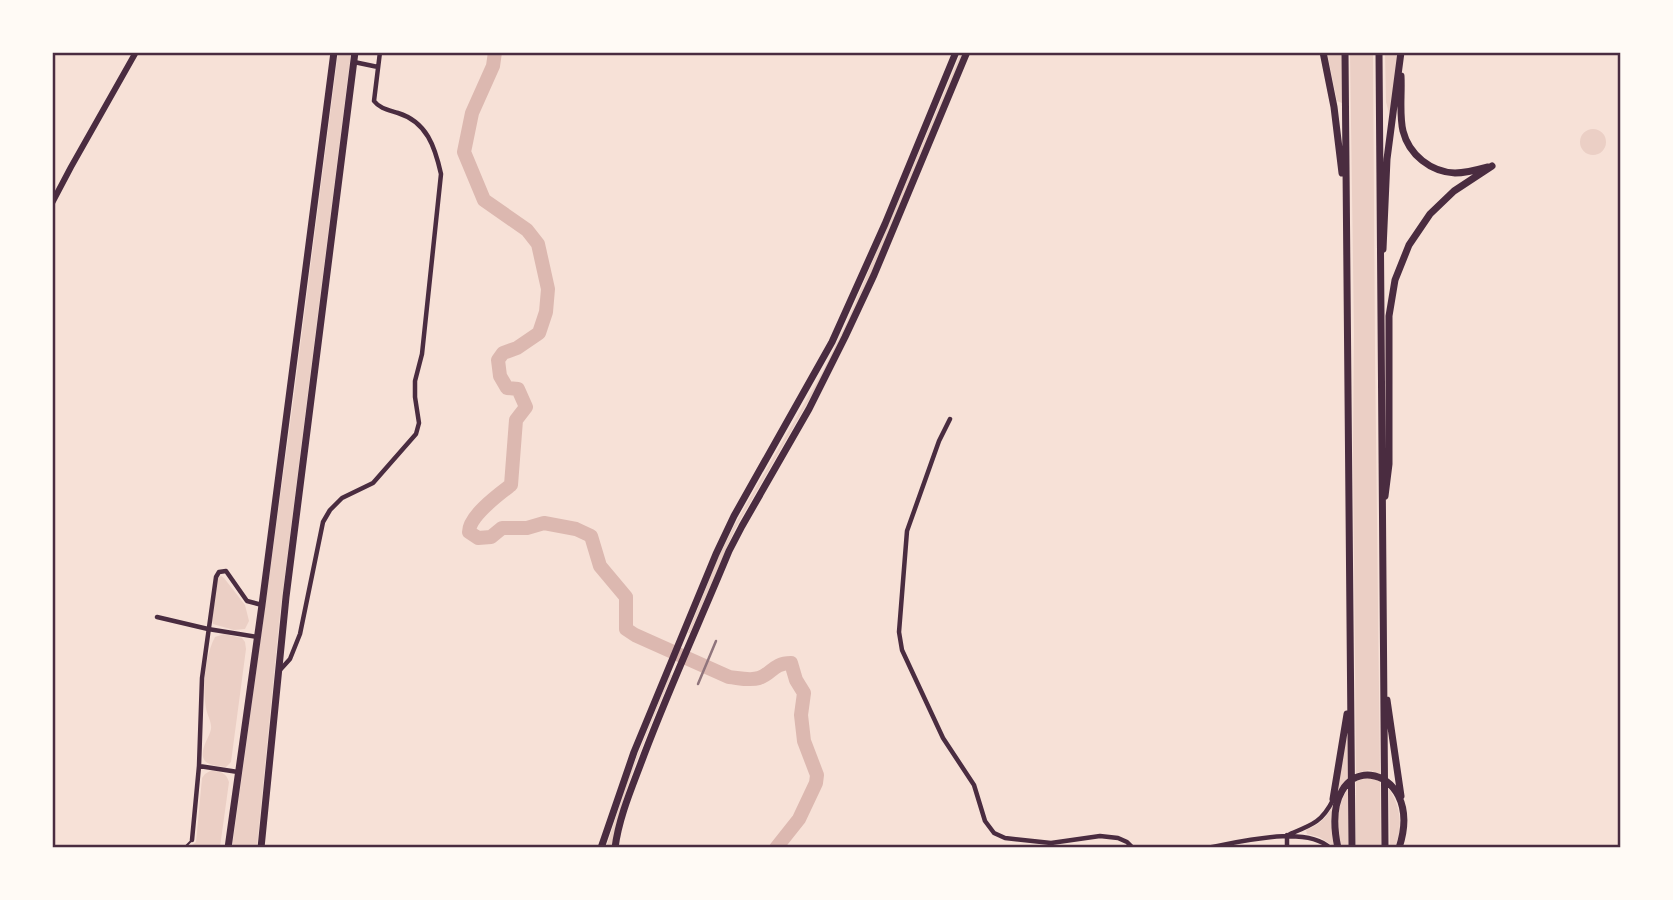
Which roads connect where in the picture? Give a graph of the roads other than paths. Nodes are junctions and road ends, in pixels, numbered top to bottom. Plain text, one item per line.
1 (136, 52) edge
2 (334, 52) edge
3 (355, 52) edge
4 (380, 52) edge
5 (956, 52) edge
6 (967, 52) edge
7 (1323, 52) edge
8 (1345, 52) edge
9 (1379, 52) edge
10 (1401, 52) edge
11 (354, 62) junction
12 (378, 67) junction
13 (52, 203) edge
14 (1380, 291) junction
15 (1348, 302) junction
16 (950, 419) dead end
17 (1382, 526) junction
18 (261, 605) junction
19 (157, 617) dead end
20 (208, 629) junction
21 (257, 636) junction
22 (279, 671) junction
23 (1384, 678) junction
24 (1350, 689) junction
25 (199, 766) junction
26 (238, 772) junction
27 (1352, 779) junction
28 (1384, 780) junction
29 (1334, 801) junction
30 (1403, 811) junction
31 (1288, 835) junction
32 (192, 840) joint
33 (184, 848) edge
34 (228, 848) edge
35 (261, 848) edge
36 (601, 848) edge
37 (615, 848) edge
38 (1133, 848) edge
39 (1205, 848) edge
40 (1287, 848) edge
41 (1330, 848) edge
42 (1338, 848) edge
43 (1353, 848) edge
44 (1385, 848) edge
45 (1400, 848) edge

1 - 13 main road
2 - 18 main road
3 - 11 main road
4 - 12 street
5 - 36 main road
6 - 37 main road
7 - 15 main road
8 - 15 main road
9 - 14 main road
10 - 14 main road
10 - 17 main road
11 - 12 street
11 - 22 main road
12 - 22 street
14 - 17 main road
15 - 24 main road
16 - 38 street
17 - 23 main road
18 - 20 street
18 - 21 main road
19 - 20 street
20 - 21 street
20 - 25 street
21 - 26 main road
22 - 35 main road
23 - 28 main road
23 - 30 main road
24 - 27 main road
24 - 29 main road
25 - 26 street
25 - 32 street
26 - 34 main road
27 - 28 main road
27 - 29 main road
27 - 43 main road
28 - 30 main road
28 - 44 main road
29 - 31 street
29 - 42 main road
30 - 45 main road
31 - 39 street
31 - 40 street
31 - 41 street
32 - 33 lane

